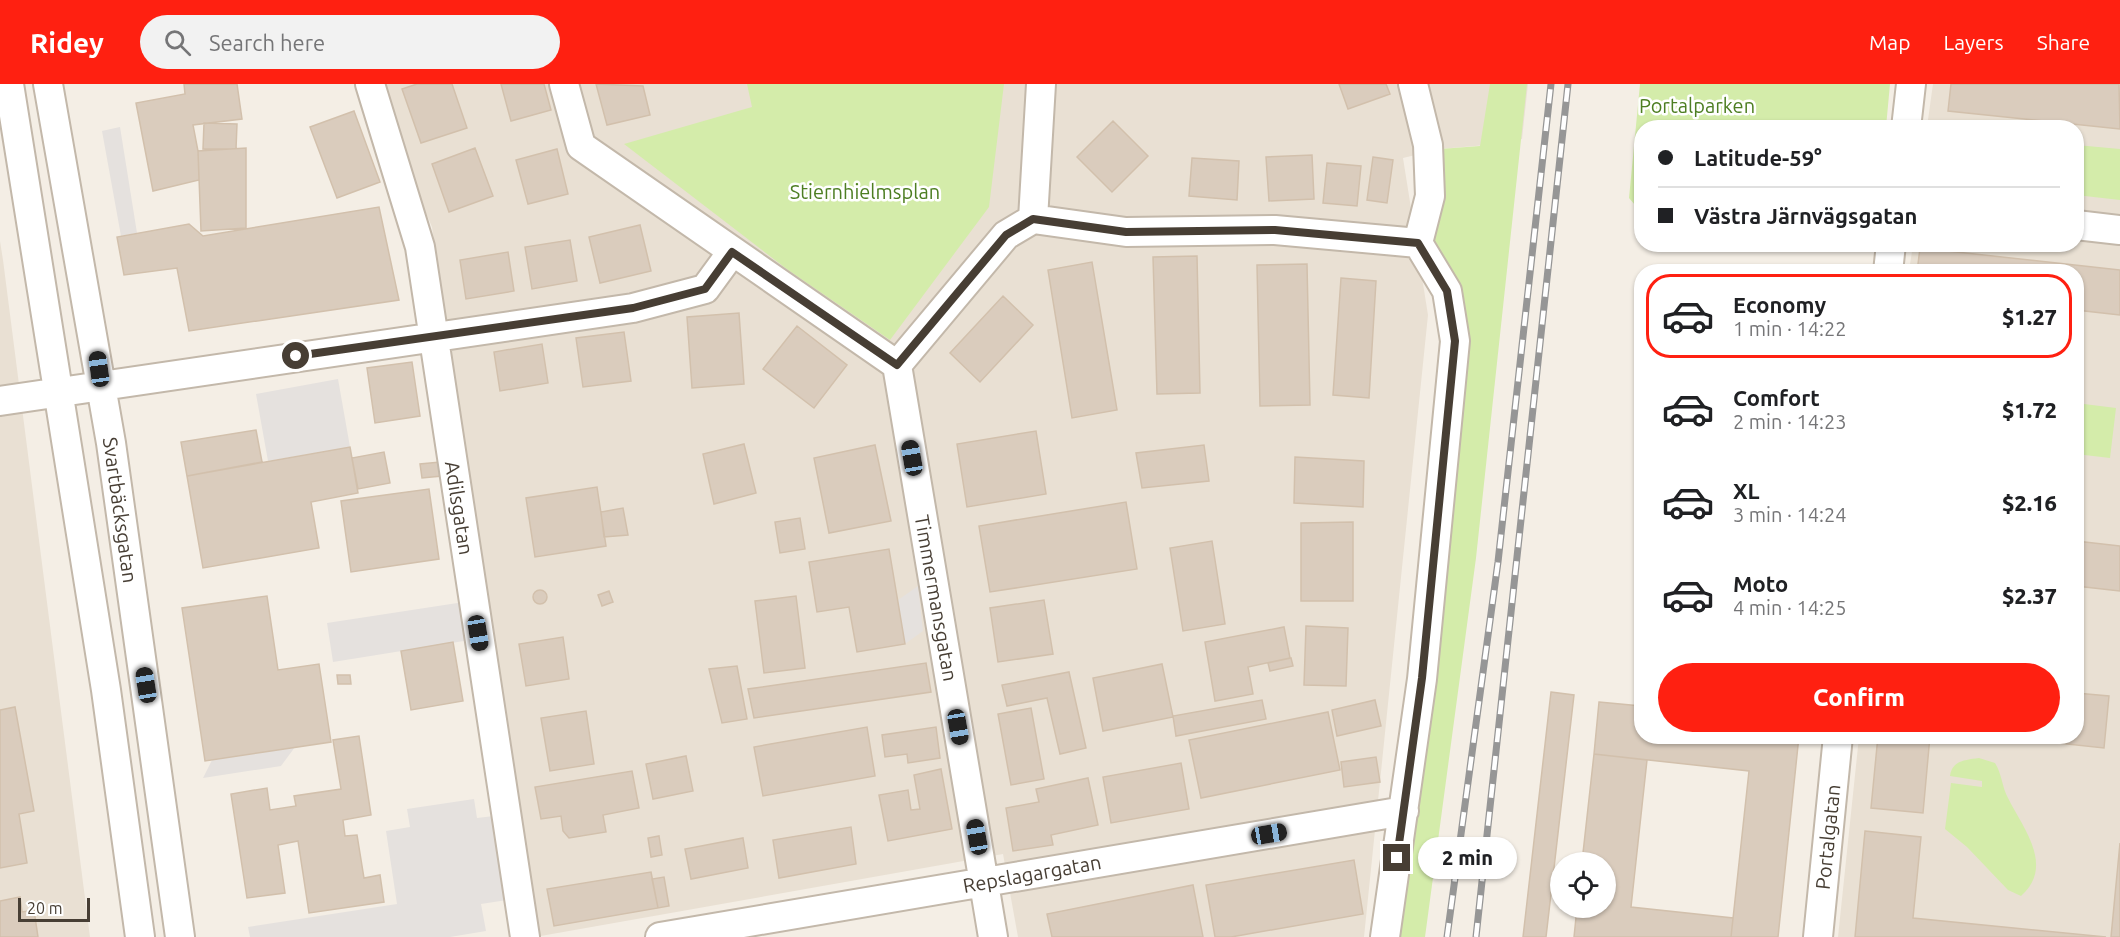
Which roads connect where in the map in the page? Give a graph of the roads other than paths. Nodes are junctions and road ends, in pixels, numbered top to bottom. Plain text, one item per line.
1 (9, 84) edge
2 (48, 84) edge
3 (370, 84) edge
4 (564, 84) edge
5 (1041, 84) edge
6 (1413, 84) edge
7 (1911, 84) edge
8 (1907, 120) edge
9 (1033, 219) junction
10 (2084, 226) edge
11 (2120, 230) edge
12 (1418, 243) junction
13 (732, 252) junction
14 (432, 336) junction
15 (897, 365) junction
16 (101, 386) junction
17 (57, 392) junction
18 (0, 401) edge
19 (1837, 744) edge
20 (1404, 811) junction
21 (984, 882) junction
22 (140, 937) edge
23 (180, 937) edge
24 (525, 937) edge
25 (660, 937) edge
26 (993, 937) edge
27 (1385, 937) edge
28 (1818, 937) edge

1 - 17 street, Svartbäcksgatan
2 - 16 street, Svartbäcksgatan
3 - 14 street, Adilsgatan
4 - 13 street
5 - 9 street
6 - 12 street
7 - 8 street
9 - 12 street
9 - 15 street
10 - 11 street
12 - 20 street
13 - 14 street
13 - 15 street
14 - 16 street
14 - 24 street, Adilsgatan
15 - 21 street, Timmermansgatan
16 - 17 street
16 - 23 street, Svartbäcksgatan
17 - 18 street
17 - 22 street, Svartbäcksgatan
19 - 28 street, Portalgatan
20 - 21 street, Repslagargatan
20 - 27 street
21 - 25 street, Repslagargatan
21 - 26 street, Timmermansgatan

